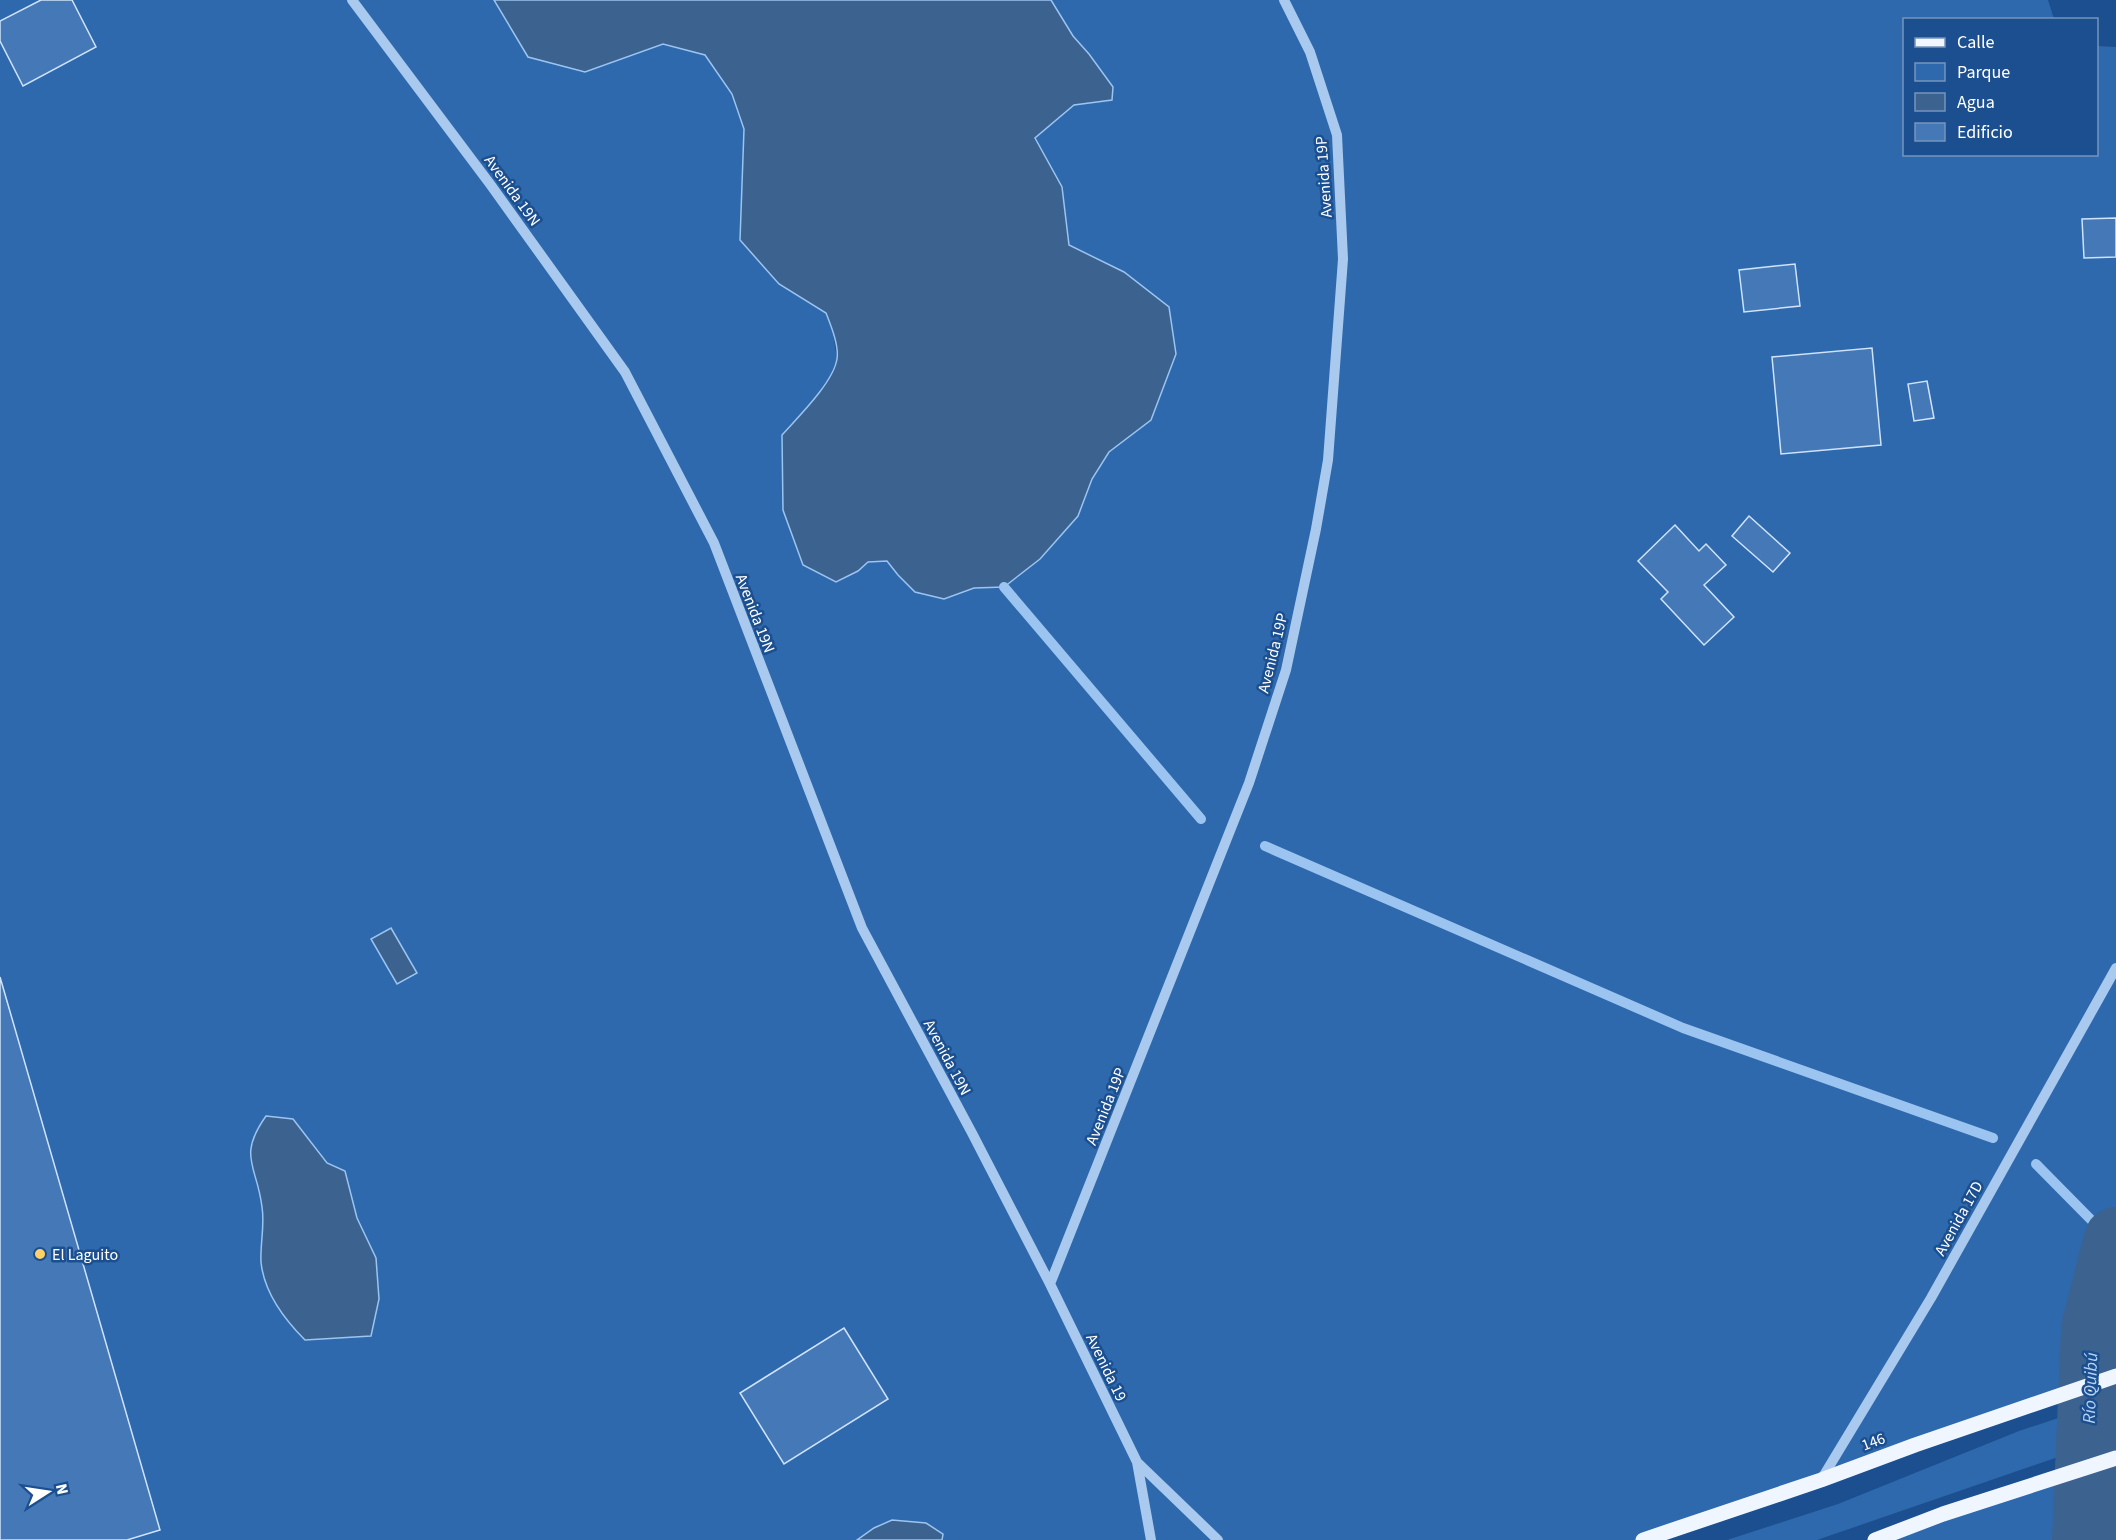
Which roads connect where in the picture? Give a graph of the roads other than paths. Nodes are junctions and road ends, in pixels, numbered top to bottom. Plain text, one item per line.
1 (352, 0) edge
2 (1284, 0) edge
3 (2116, 968) edge
4 (1050, 1284) junction
5 (2116, 1376) edge
6 (2116, 1458) edge
7 (1137, 1462) junction
8 (1821, 1480) junction
9 (1151, 1540) edge
10 (1218, 1540) edge
11 (1643, 1540) edge
12 (1875, 1540) edge

1 - 4 street, Avenida 19N
2 - 4 street, Avenida 19P
3 - 8 street, Avenida 17D
4 - 7 street, Avenida 19
5 - 8 main road, 146
6 - 12 main road
7 - 9 street, Avenida 19
7 - 10 street, Avenida 19
8 - 11 main road, 146

